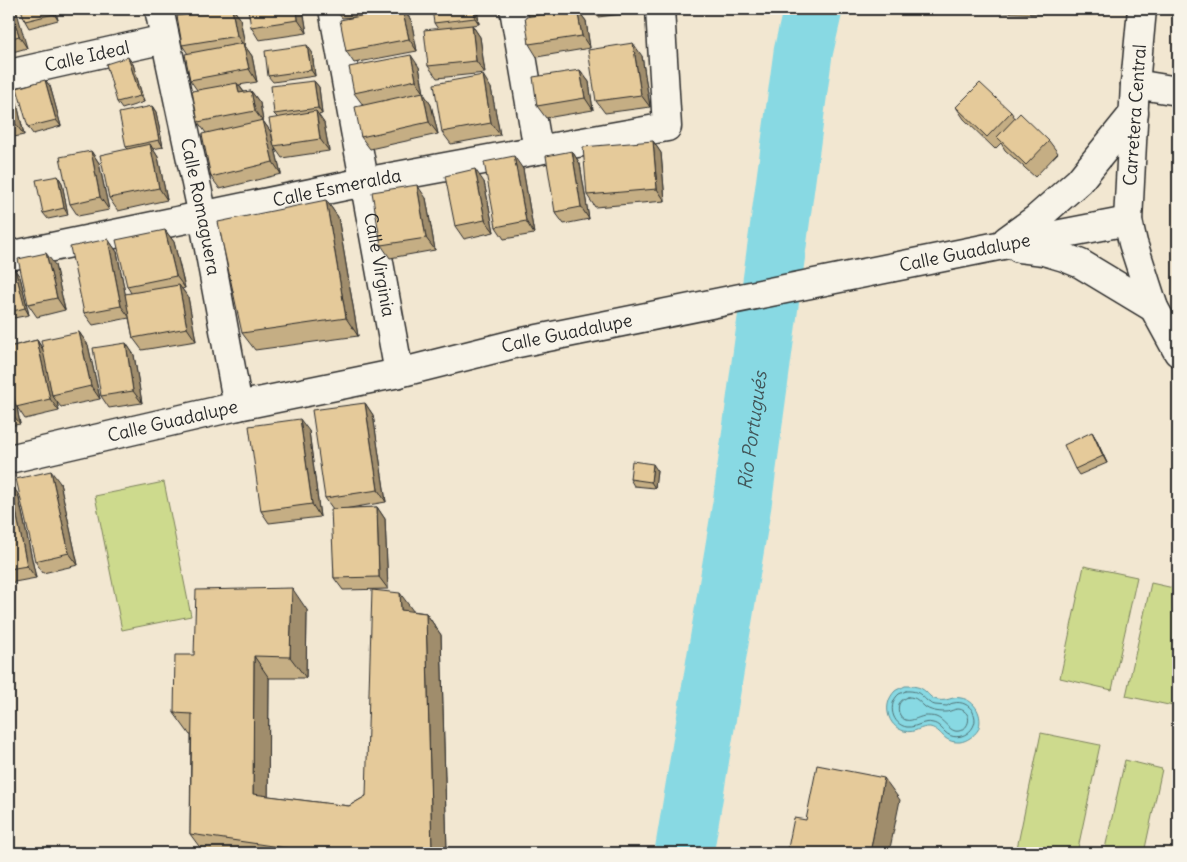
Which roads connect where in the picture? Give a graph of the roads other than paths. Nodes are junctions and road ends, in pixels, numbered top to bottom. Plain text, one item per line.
1 (159, 9) edge
2 (333, 9) edge
3 (514, 9) edge
4 (660, 9) edge
5 (1142, 9) edge
6 (165, 39) junction
7 (9, 74) edge
8 (1135, 84) junction
9 (1178, 91) edge
10 (1134, 113) junction
11 (538, 150) junction
12 (364, 182) junction
13 (203, 216) junction
14 (1128, 221) junction
15 (998, 246) junction
16 (9, 256) edge
17 (1154, 308) junction
18 (1178, 352) edge
19 (399, 373) junction
20 (238, 406) junction
21 (9, 459) edge

1 - 6 street, Calle Romaguera
2 - 12 street, Calle Virginia
3 - 11 street
4 - 11 street, Calle Esmeralda
5 - 8 street, Carretera Central
6 - 7 street, Calle Ideal
6 - 13 street, Calle Romaguera
8 - 9 street
8 - 10 street, Carretera Central
10 - 14 street, Carretera Central
10 - 15 street
11 - 12 street, Calle Esmeralda
12 - 13 street, Calle Esmeralda
12 - 19 street, Calle Virginia
13 - 16 street, Calle Esmeralda
13 - 20 street, Calle Romaguera
14 - 15 street, Calle Guadalupe
14 - 17 street, Carretera Central
15 - 17 street
15 - 19 street, Calle Guadalupe
17 - 18 street, Carretera Central
19 - 20 street, Calle Guadalupe
20 - 21 street, Calle Guadalupe

